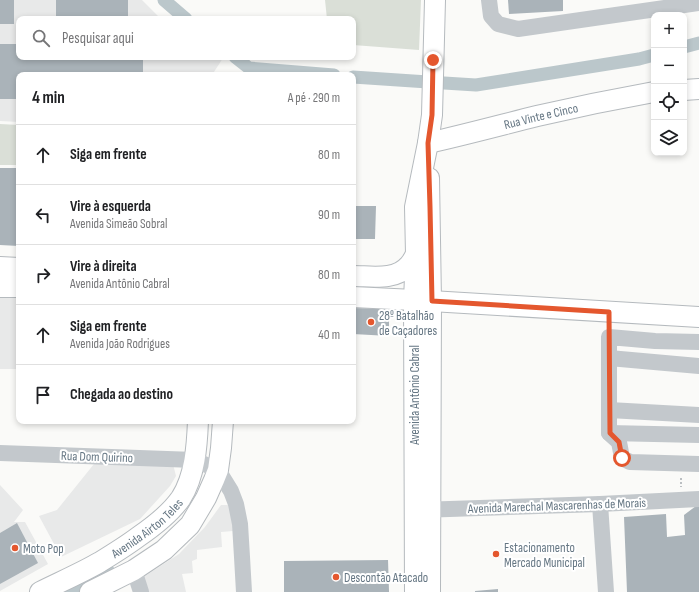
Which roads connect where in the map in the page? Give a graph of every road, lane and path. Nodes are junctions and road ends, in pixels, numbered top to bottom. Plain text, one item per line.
1 (490, 0) edge
2 (436, 1) edge
3 (699, 3) edge
4 (699, 89) edge
5 (687, 90) edge
6 (651, 93) edge
7 (428, 143) junction
8 (416, 254) junction
9 (0, 267) edge
10 (16, 268) edge
11 (356, 276) edge
12 (0, 287) edge
13 (16, 287) edge
14 (356, 297) edge
15 (423, 300) junction
16 (609, 312) junction
17 (699, 317) edge
18 (609, 337) junction
19 (699, 342) edge
20 (609, 358) junction
21 (699, 366) edge
22 (609, 410) junction
23 (699, 415) edge
24 (198, 424) edge
25 (223, 424) edge
26 (610, 433) junction
27 (699, 435) edge
28 (0, 453) edge
29 (196, 460) junction
30 (680, 464) junction
31 (699, 464) edge
32 (216, 469) junction
33 (699, 499) edge
34 (681, 500) junction
35 (600, 504) junction
36 (423, 510) junction
37 (134, 570) junction
38 (40, 592) edge
39 (90, 592) edge
40 (141, 592) edge
41 (244, 592) edge
42 (415, 592) edge
43 (430, 592) edge
44 (606, 592) edge

1 - 3 street
2 - 7 main road
4 - 5 main road
6 - 7 main road, Rua Vinte e Cinco
7 - 8 main road, Avenida Antônio Cabral
7 - 15 main road, Avenida Antônio Cabral
8 - 11 main road
8 - 15 main road, Avenida Antônio Cabral
9 - 10 main road
12 - 13 main road
14 - 15 main road
15 - 16 main road
15 - 36 main road, Avenida Antônio Cabral
16 - 17 main road
16 - 18 street
18 - 19 street
18 - 20 street
20 - 21 street
20 - 22 street
22 - 23 street
22 - 26 street
24 - 29 main road, Avenida Airton Teles
25 - 32 main road, Avenida Airton Teles
26 - 27 street
26 - 30 street
28 - 29 street, Rua Dom Quirino
29 - 32 street
29 - 38 main road, Avenida Airton Teles
30 - 31 street
30 - 34 path
32 - 37 main road, Avenida Airton Teles
32 - 41 street
33 - 34 street, Avenida Marechal Mascarenhas de Morais
34 - 35 street, Avenida Marechal Mascarenhas de Morais
35 - 36 street, Avenida Marechal Mascarenhas de Morais
35 - 44 street
36 - 42 main road, Avenida Antônio Cabral
36 - 43 main road, Avenida Antônio Cabral
37 - 39 main road, Avenida Airton Teles
37 - 40 street

